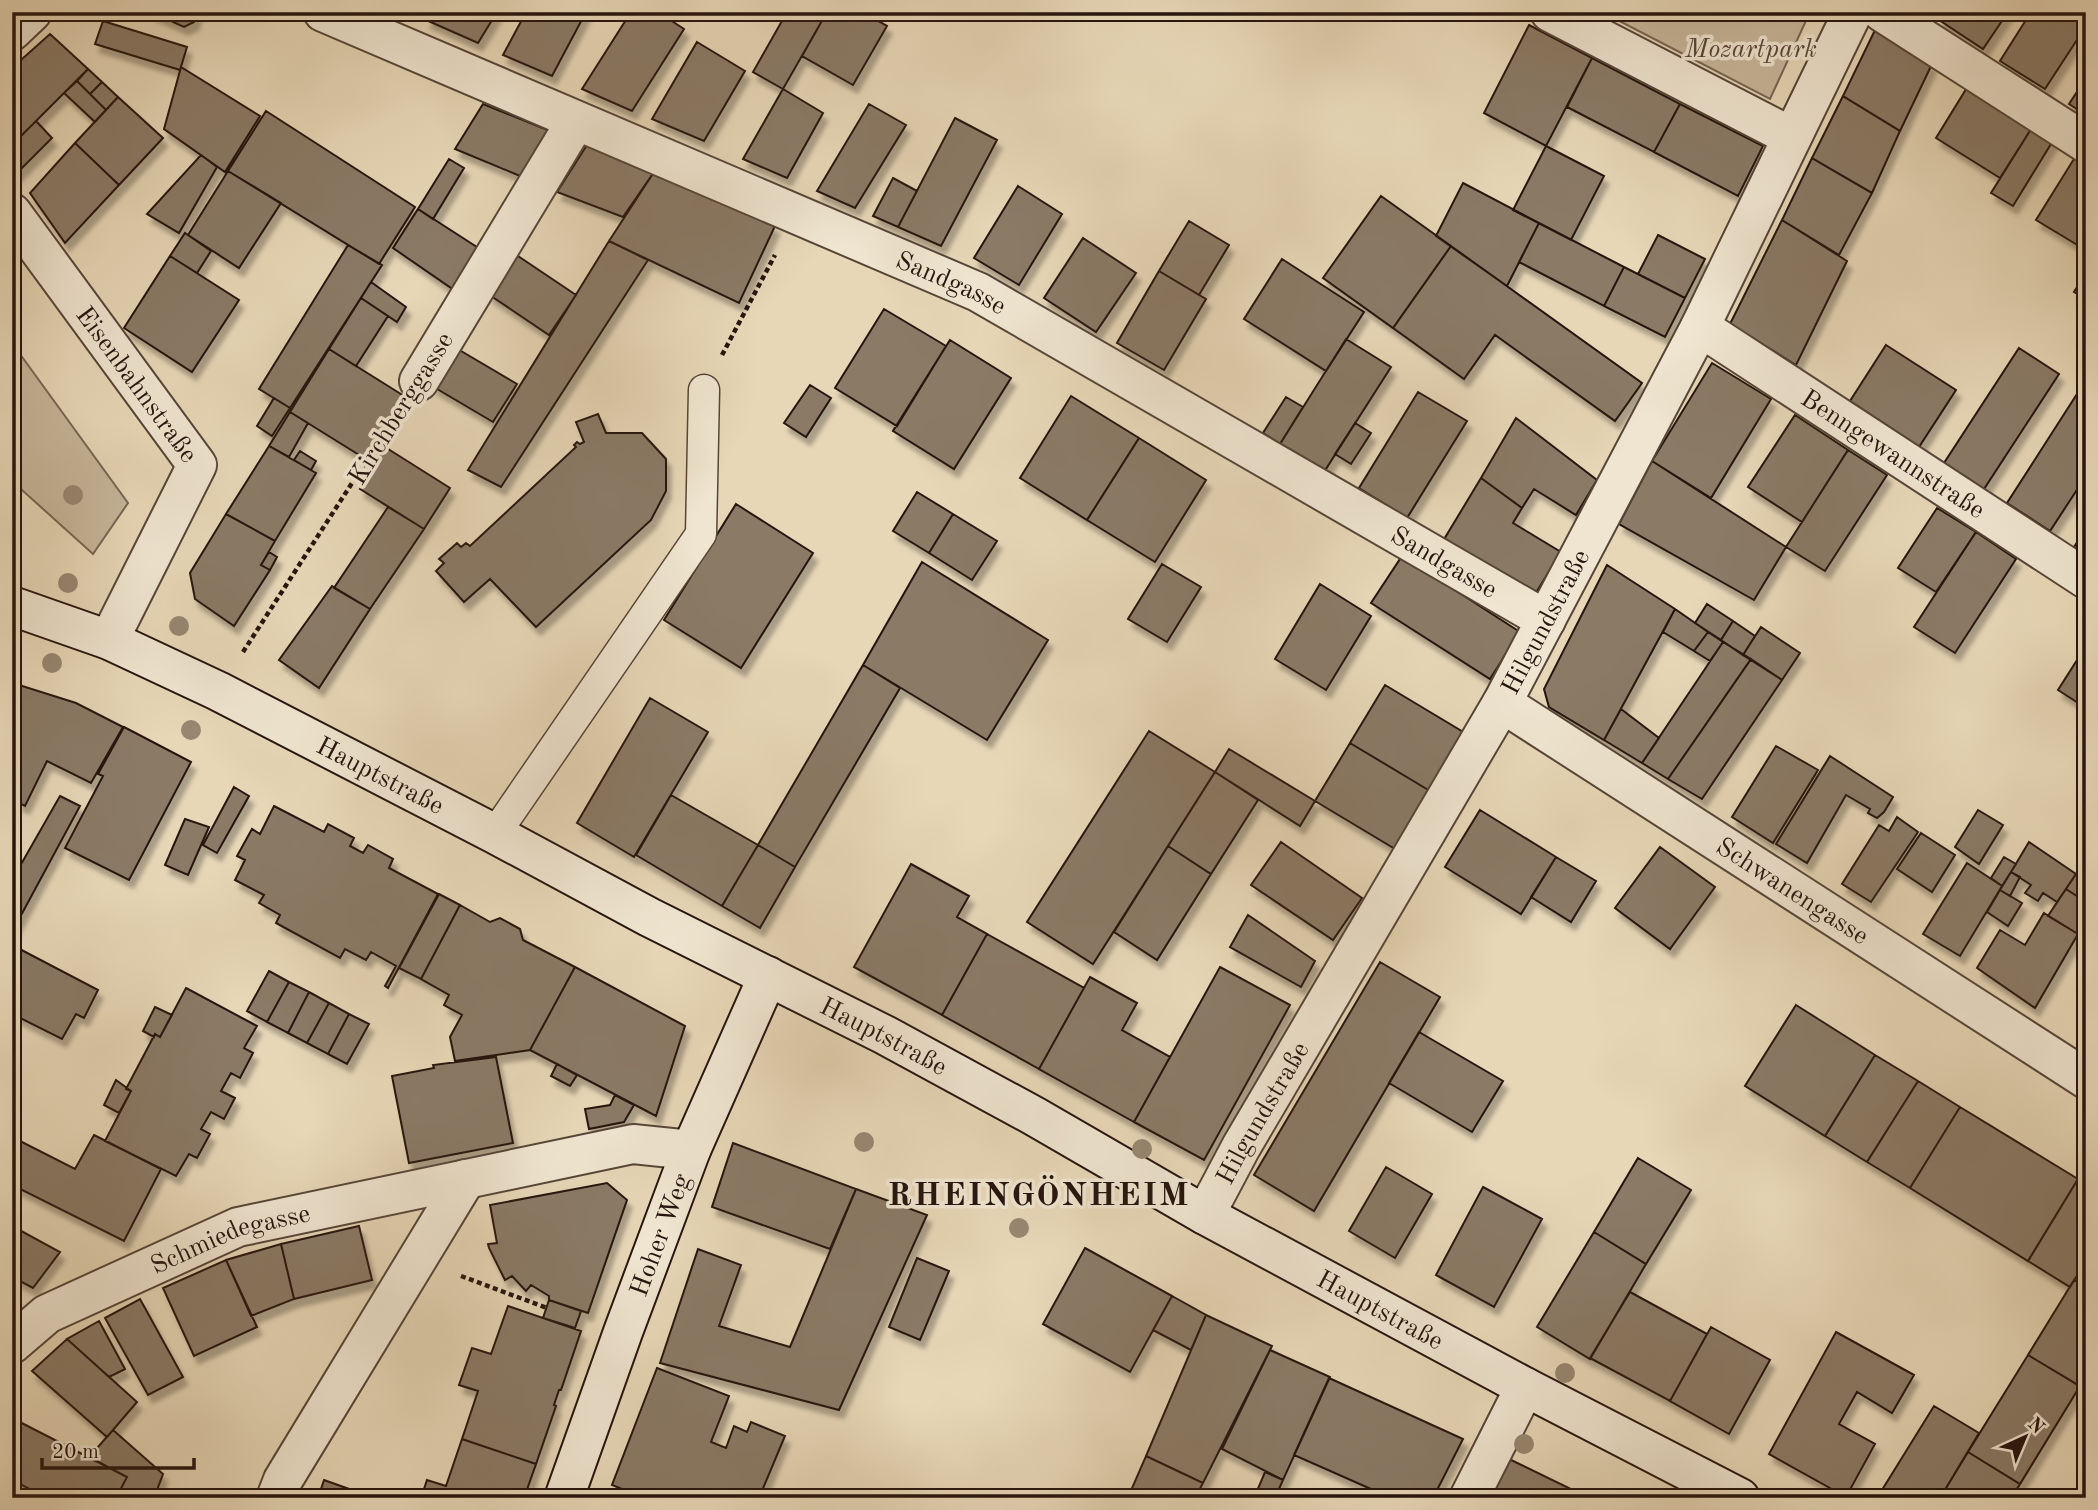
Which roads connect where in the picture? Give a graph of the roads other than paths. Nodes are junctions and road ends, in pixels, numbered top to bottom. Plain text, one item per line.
1 (32, 12) edge
2 (324, 12) edge
3 (1550, 12) edge
4 (1853, 12) edge
5 (1882, 12) edge
6 (12, 32) edge
7 (576, 121) junction
8 (1792, 137) junction
9 (2086, 143) edge
10 (12, 213) edge
11 (1700, 327) junction
12 (419, 381) road end
13 (704, 390) road end
14 (2086, 579) edge
15 (12, 606) edge
16 (1546, 620) junction
17 (109, 640) junction
18 (1502, 703) junction
19 (495, 834) junction
20 (768, 976) junction
21 (2086, 1079) edge
22 (691, 1150) junction
23 (466, 1179) junction
24 (1205, 1215) junction
25 (12, 1344) edge
26 (1525, 1387) junction
27 (574, 1495) edge
28 (276, 1498) edge
29 (1469, 1498) edge
30 (1740, 1498) edge

1 - 6 street
2 - 7 street, Sandgasse
3 - 8 street
4 - 8 street, Hilgundstraße
5 - 9 street
7 - 12 street, Kirchberggasse
7 - 16 street, Sandgasse
8 - 11 street, Hilgundstraße
10 - 17 street, Eisenbahnstraße
11 - 14 street, Benngewannstraße
11 - 16 street, Hilgundstraße
13 - 19 lane
15 - 17 street, Hauptstraße
16 - 18 street, Hilgundstraße
17 - 19 street, Hauptstraße
18 - 21 street, Schwanengasse
18 - 24 street, Hilgundstraße
19 - 20 street, Hauptstraße
20 - 22 street, Hoher Weg
20 - 24 street, Hauptstraße
22 - 23 street, Schmiedegasse
22 - 27 street, Hoher Weg
23 - 25 street, Schmiedegasse
23 - 28 street
24 - 26 street, Hauptstraße
26 - 29 street
26 - 30 street, Hauptstraße

